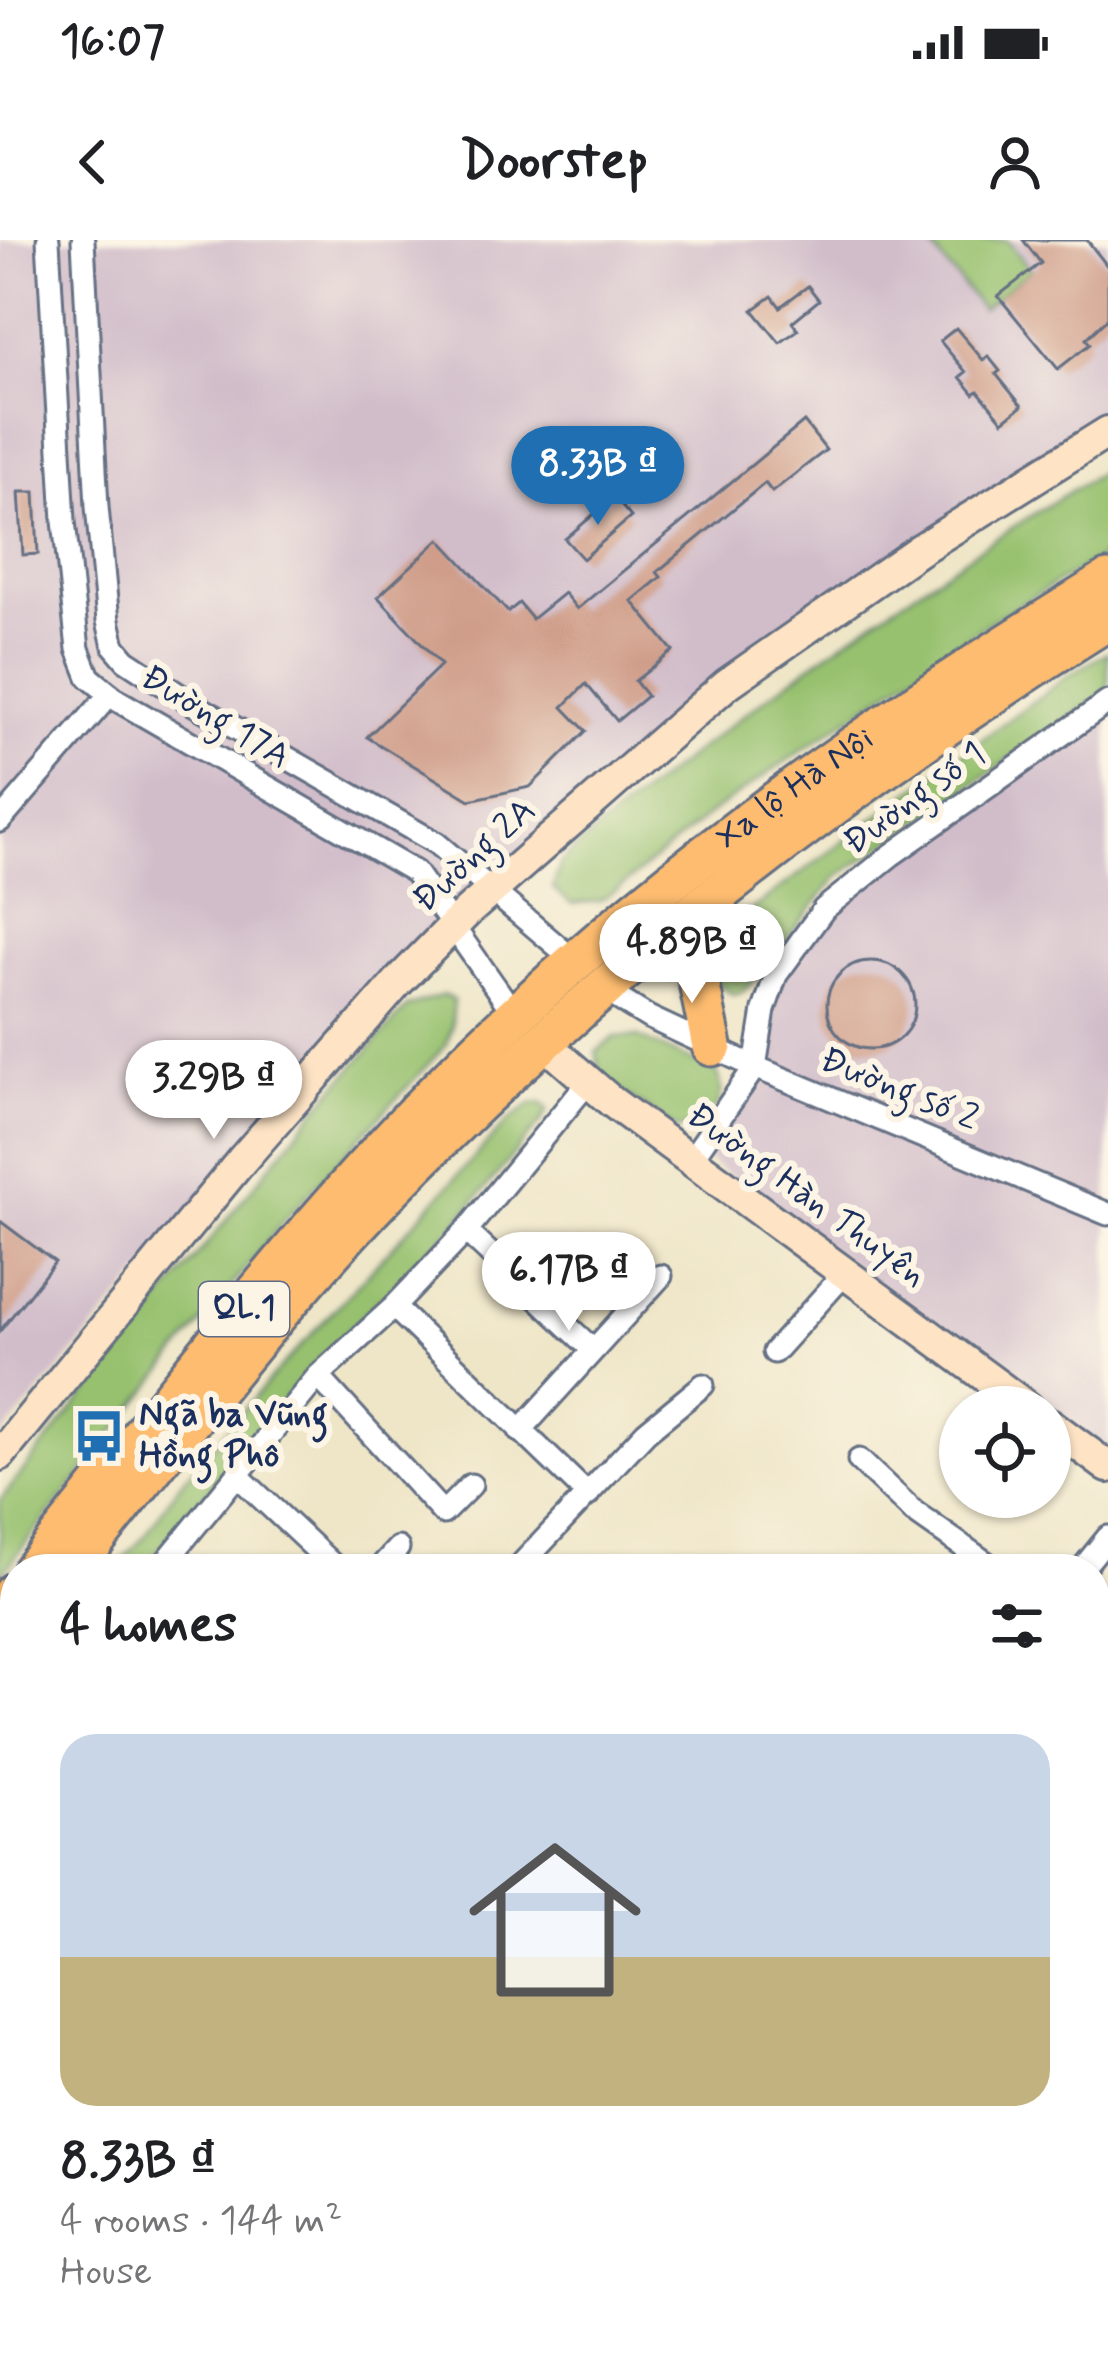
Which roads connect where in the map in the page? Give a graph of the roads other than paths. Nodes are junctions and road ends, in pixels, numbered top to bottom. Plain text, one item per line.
1 (48, 240) edge
2 (83, 240) edge
3 (1108, 433) edge
4 (1108, 581) edge
5 (1108, 620) edge
6 (110, 694) junction
7 (1108, 702) edge
8 (0, 821) edge
9 (491, 890) junction
10 (719, 894) junction
11 (454, 925) junction
12 (590, 975) junction
13 (529, 1029) junction
14 (712, 1046) junction
15 (755, 1066) junction
16 (588, 1082) junction
17 (690, 1161) junction
18 (1108, 1214) edge
19 (466, 1231) junction
20 (845, 1273) junction
21 (661, 1276) dead end
22 (394, 1306) junction
23 (593, 1350) junction
24 (774, 1352) dead end
25 (318, 1376) junction
26 (703, 1384) dead end
27 (999, 1386) edge
28 (520, 1431) junction
29 (1071, 1440) edge
30 (0, 1455) edge
31 (859, 1460) dead end
32 (1108, 1467) edge
33 (237, 1474) junction
34 (471, 1485) dead end
35 (588, 1495) junction
36 (398, 1548) dead end
37 (46, 1554) edge
38 (84, 1554) edge
39 (172, 1554) edge
40 (321, 1554) edge
41 (393, 1554) edge
42 (531, 1554) edge
43 (974, 1554) edge

1 - 6 street, Đường 17A
2 - 9 street, Đường 17A
3 - 9 street, Đường 2A
4 - 12 highway, Xa lộ Hà Nội / QL.1
5 - 10 highway, Xa lộ Hà Nội / QL.1
6 - 8 street
6 - 11 street, Đường 17A
7 - 15 street, Đường số 1
9 - 11 street, Đường 2A
9 - 12 street, Đường 17A
10 - 12 highway, Xa lộ Hà Nội / QL.1
10 - 14 highway
11 - 13 street, Đường 17A
11 - 30 street, Đường 2A
12 - 13 highway, Xa lộ Hà Nội / QL.1
12 - 14 street, Đường số 2
13 - 16 street, Đường Hàn Thuyên
13 - 37 highway, Xa lộ Hà Nội / QL.1
13 - 38 highway, Xa lộ Hà Nội / QL.1
14 - 15 street, Đường số 2
15 - 17 street, Đường số 1
15 - 18 street, Đường số 2
16 - 17 street, Đường Hàn Thuyên
16 - 19 street
17 - 20 street, Đường Hàn Thuyên
19 - 22 street
19 - 23 street
20 - 24 street
20 - 27 street, Đường Hàn Thuyên
21 - 23 street
22 - 25 street
22 - 28 street
23 - 28 street
25 - 33 street
25 - 34 street
26 - 35 street
28 - 35 street
29 - 32 street
31 - 43 street
33 - 39 street
33 - 40 street
35 - 42 street
36 - 41 street

